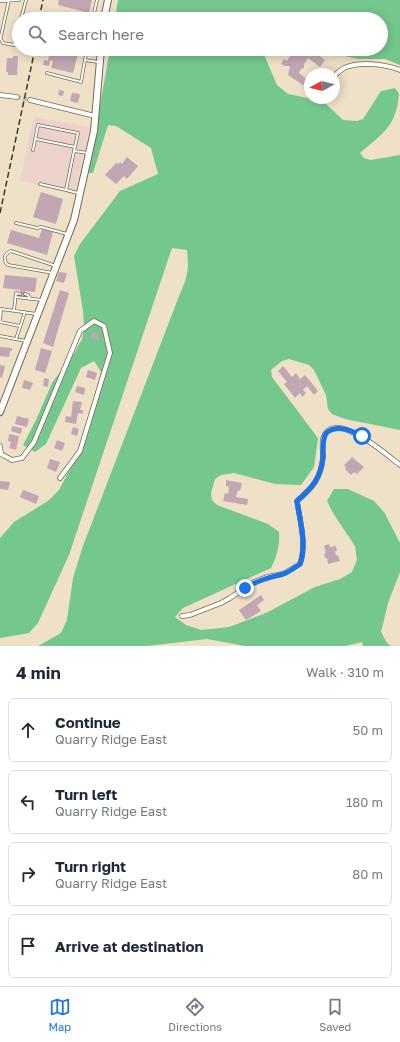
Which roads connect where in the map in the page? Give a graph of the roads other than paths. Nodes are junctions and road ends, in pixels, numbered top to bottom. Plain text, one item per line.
1 (9, 0) edge
2 (19, 0) edge
3 (26, 0) edge
4 (97, 0) edge
5 (108, 0) edge
6 (0, 1) edge
7 (23, 12) edge
8 (94, 12) edge
9 (106, 12) edge
10 (0, 36) edge
11 (12, 45) edge
12 (86, 56) edge
13 (100, 56) edge
14 (85, 60) junction
15 (100, 63) junction
16 (400, 70) edge
17 (340, 71) edge
18 (47, 73) dead end
19 (0, 95) edge
20 (17, 97) tunnel mouth
21 (30, 100) tunnel mouth
22 (95, 116) junction
23 (36, 139) junction
24 (75, 147) junction
25 (34, 150) dead end
26 (74, 151) junction
27 (89, 154) junction
28 (40, 184) dead end
29 (66, 190) junction
30 (80, 193) junction
31 (16, 223) dead end
32 (69, 235) junction
33 (57, 266) junction
34 (54, 273) junction
35 (20, 294) dead end
36 (25, 294) dead end
37 (16, 297) junction
38 (30, 299) junction
39 (44, 300) junction
40 (14, 310) junction
41 (25, 312) junction
42 (38, 315) junction
43 (0, 321) edge
44 (20, 326) junction
45 (0, 336) edge
46 (16, 339) junction
47 (27, 341) junction
48 (0, 412) edge
49 (0, 446) edge
50 (3, 454) junction
51 (0, 460) edge
52 (400, 465) edge
53 (60, 478) dead end
54 (182, 616) dead end

1 - 2 lane
1 - 6 lane
1 - 10 lane
3 - 7 lane
4 - 8 lane
5 - 9 street
10 - 11 lane
12 - 14 lane
13 - 15 street
14 - 15 lane
14 - 18 lane
15 - 22 street
16 - 17 street
19 - 20 street
21 - 22 street
22 - 27 street
23 - 24 lane
23 - 24 lane
23 - 25 lane
24 - 26 lane
26 - 27 lane
26 - 29 lane
27 - 30 street
28 - 29 lane
29 - 30 lane
30 - 32 street
31 - 32 lane
32 - 33 street
33 - 34 street
33 - 34 lane
34 - 39 street
35 - 37 lane
36 - 38 lane
37 - 38 lane
37 - 40 lane
38 - 39 lane
39 - 42 street
40 - 41 lane
40 - 43 lane
41 - 42 lane
41 - 44 lane
42 - 47 street
43 - 44 lane
44 - 46 lane
45 - 46 lane
46 - 47 lane
47 - 48 street
49 - 50 street
50 - 51 lane
50 - 53 street
52 - 54 street

